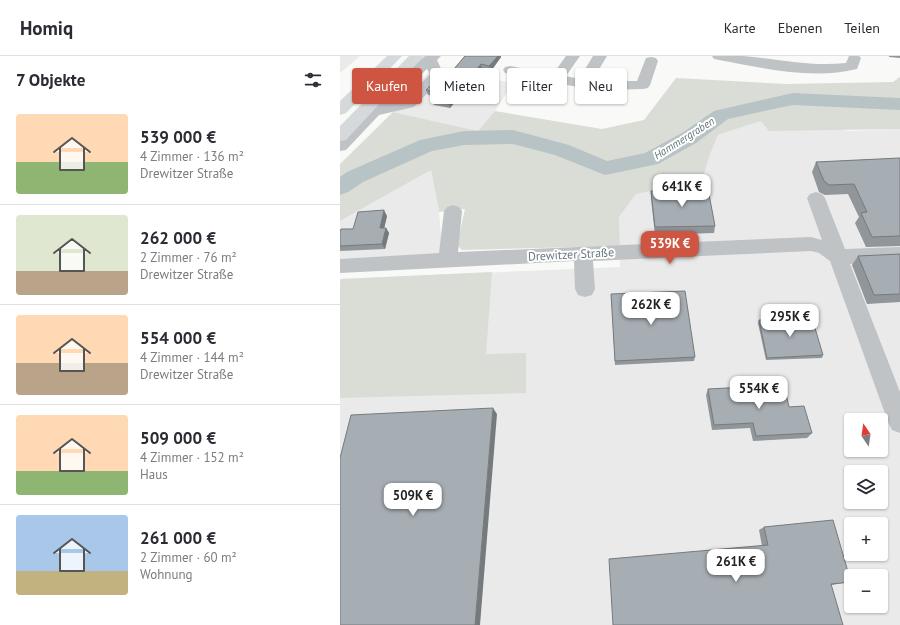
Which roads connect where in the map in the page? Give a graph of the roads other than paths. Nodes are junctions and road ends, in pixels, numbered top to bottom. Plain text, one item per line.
1 (395, 56) edge
2 (573, 56) edge
3 (600, 56) edge
4 (719, 56) edge
5 (840, 56) edge
6 (427, 57) edge
7 (651, 60) dead end
8 (790, 62) edge
9 (565, 68) edge
10 (593, 68) edge
11 (627, 85) edge
12 (343, 104) edge
13 (373, 112) junction
14 (340, 136) edge
15 (340, 146) edge
16 (816, 198) dead end
17 (453, 211) dead end
18 (583, 254) junction
19 (900, 254) edge
20 (838, 257) junction
21 (448, 260) junction
22 (340, 266) edge
23 (585, 289) dead end
24 (900, 422) edge

1 - 12 main road
2 - 9 street
3 - 10 street
4 - 8 street
5 - 8 street
6 - 13 street
6 - 13 street
6 - 14 main road
7 - 11 street
13 - 15 street
16 - 20 street
17 - 21 street
18 - 20 street, Drewitzer Straße
18 - 21 street, Drewitzer Straße
18 - 23 street
19 - 20 street
20 - 24 street
21 - 22 street, Drewitzer Straße

